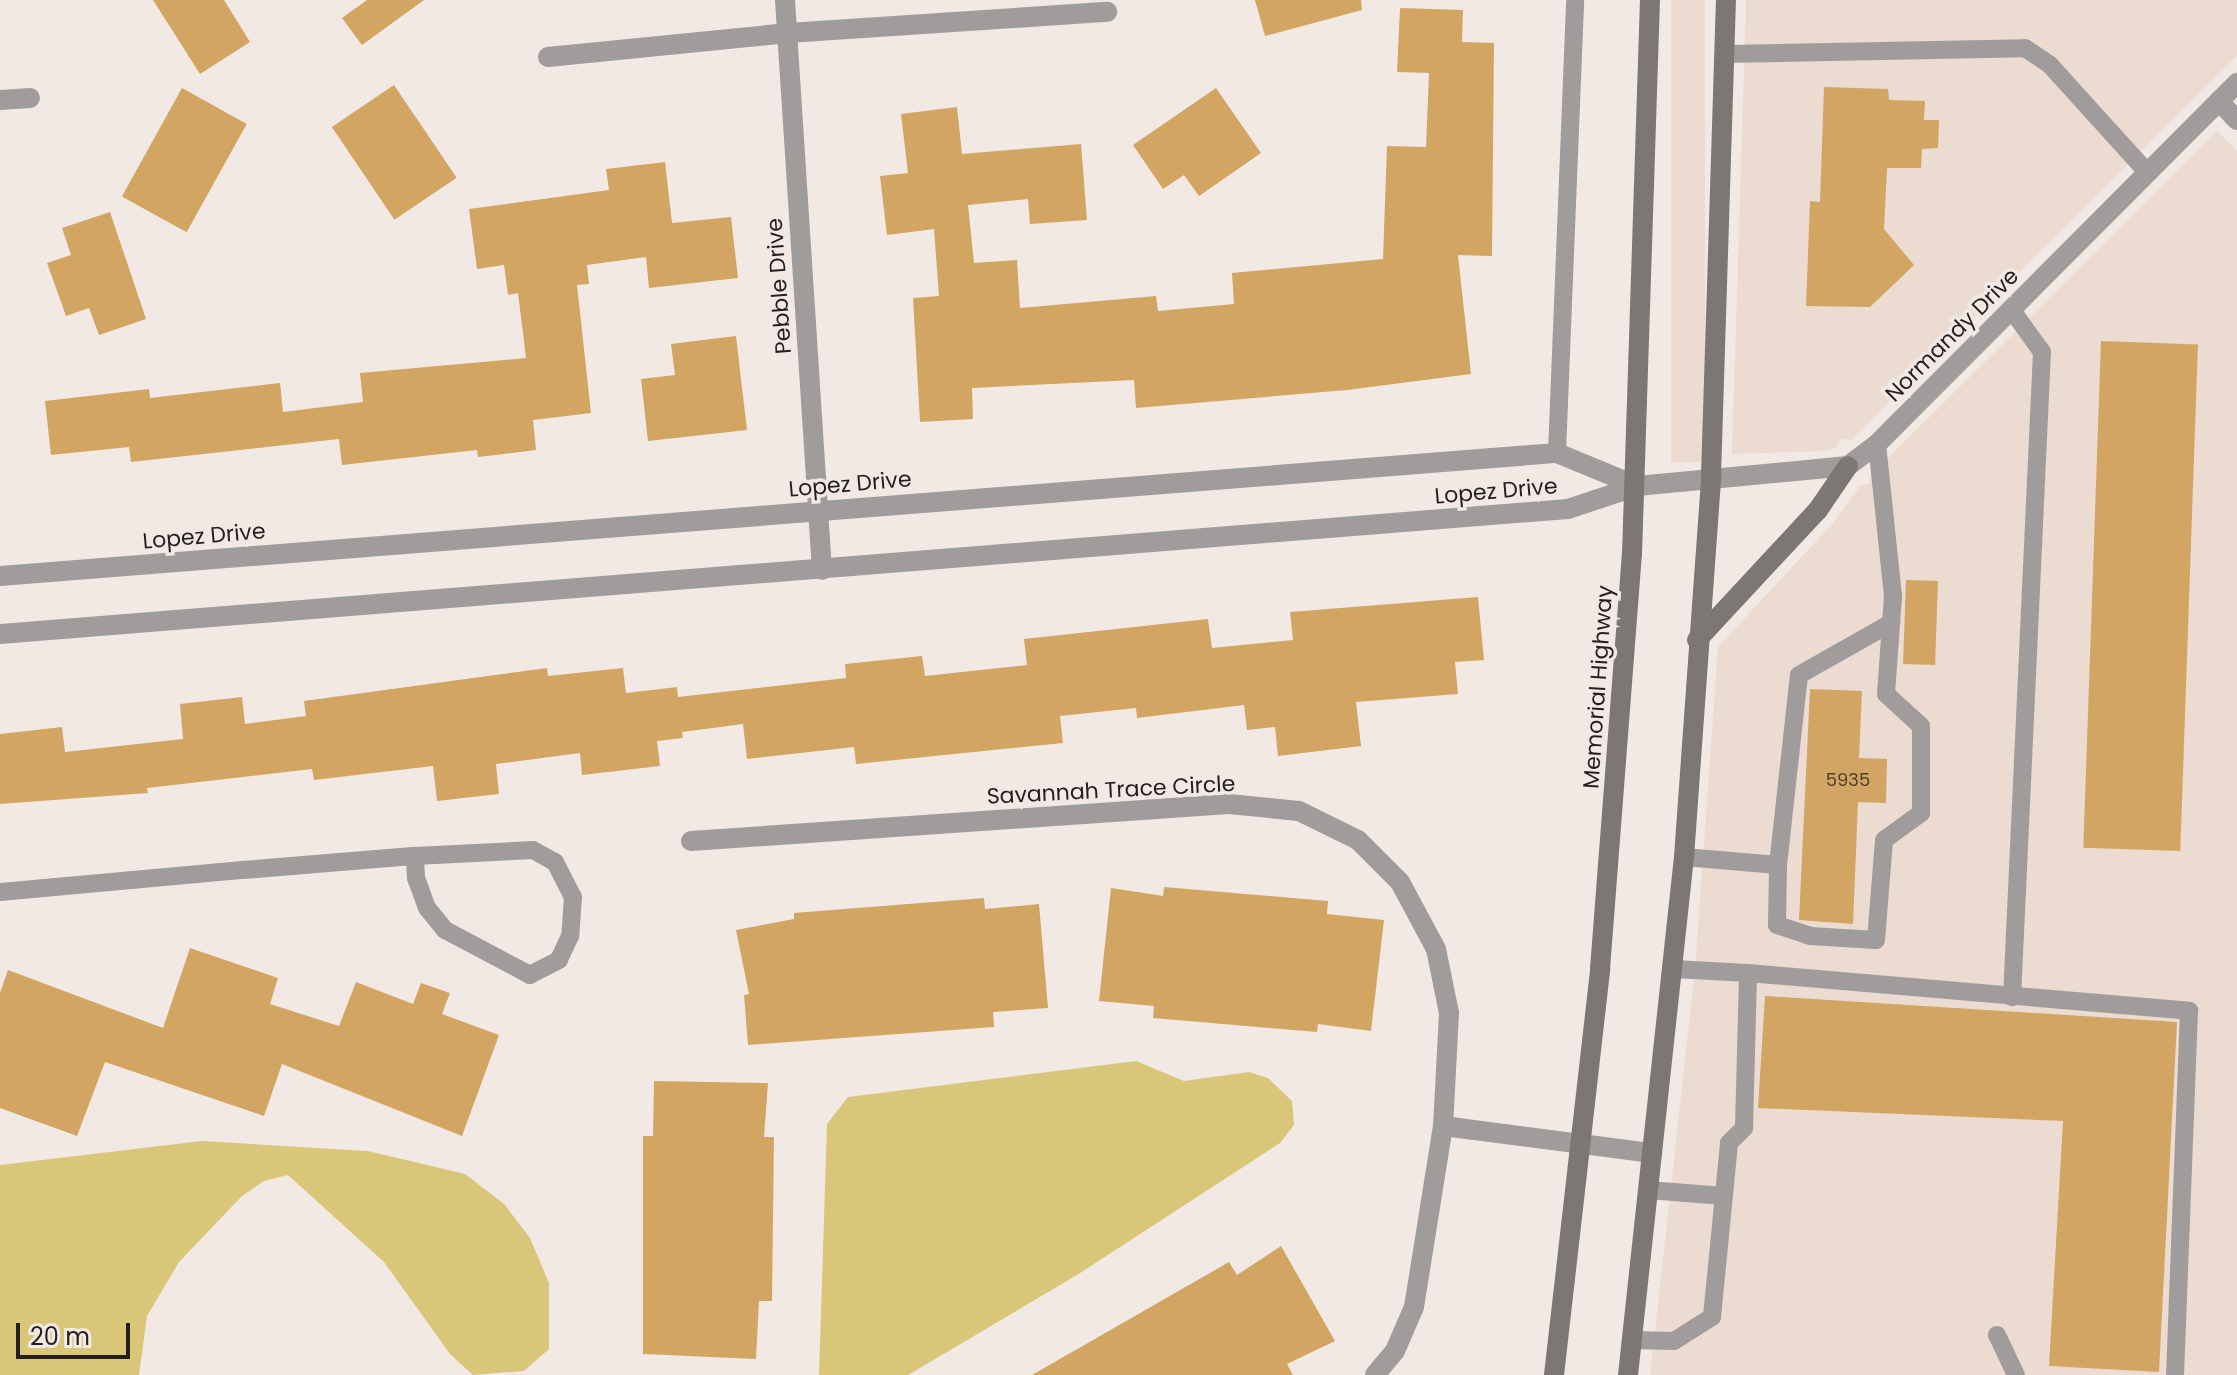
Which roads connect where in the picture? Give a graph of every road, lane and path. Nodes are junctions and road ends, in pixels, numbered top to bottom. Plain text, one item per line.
1 (785, 0) edge
2 (1575, 0) edge
3 (1650, 0) edge
4 (1726, 0) edge
5 (1107, 12) dead end
6 (788, 33) junction
7 (1724, 54) junction
8 (548, 57) dead end
9 (2237, 83) edge
10 (30, 98) dead end
11 (0, 100) edge
12 (2219, 101) junction
13 (2237, 120) edge
14 (2147, 172) junction
15 (2011, 309) junction
16 (1877, 444) junction
17 (1557, 453) junction
18 (1848, 466) junction
19 (1711, 476) junction
20 (1637, 486) junction
21 (817, 511) junction
22 (822, 570) junction
23 (0, 576) edge
24 (1891, 623) junction
25 (0, 634) edge
26 (1697, 640) junction
27 (691, 841) dead end
28 (415, 856) junction
29 (1684, 857) junction
30 (1778, 865) junction
31 (0, 892) edge
32 (1674, 969) junction
33 (1748, 973) junction
34 (2012, 997) junction
35 (1443, 1126) junction
36 (1576, 1143) junction
37 (1652, 1153) junction
38 (1648, 1190) junction
39 (1724, 1196) junction
40 (1997, 1335) dead end
41 (1632, 1340) junction
42 (1375, 1375) edge
43 (1554, 1375) edge
44 (1628, 1375) edge
45 (2016, 1375) edge
46 (2175, 1375) edge

1 - 6 street, Pebble Drive
2 - 17 lane
3 - 20 main road, Memorial Highway
4 - 7 main road
5 - 6 street
6 - 8 street
6 - 21 street, Pebble Drive
7 - 14 lane
7 - 19 main road
9 - 12 street, Normandy Drive
10 - 11 street
12 - 13 street
12 - 14 street, Normandy Drive
14 - 15 street, Normandy Drive
15 - 16 street, Normandy Drive
15 - 34 lane
16 - 18 street, Normandy Drive
16 - 24 lane
17 - 20 street, Lopez Drive
17 - 21 street, Lopez Drive
18 - 19 street, Normandy Drive
18 - 26 main road
19 - 20 street, Normandy Drive
19 - 26 main road
20 - 22 street, Lopez Drive
20 - 36 main road, Memorial Highway
21 - 22 street, Pebble Drive
21 - 23 street, Lopez Drive
22 - 25 street, Lopez Drive
24 - 30 lane
24 - 30 lane
26 - 29 main road
27 - 35 street, Savannah Trace Circle
28 - 28 lane
28 - 31 lane
29 - 30 lane
29 - 32 main road
32 - 33 lane
32 - 37 main road
33 - 34 lane
33 - 39 lane
34 - 46 lane
35 - 36 street
35 - 42 street, Savannah Trace Circle
36 - 37 street
36 - 43 main road, Memorial Highway
37 - 38 main road
38 - 39 lane
38 - 41 main road
39 - 41 lane
40 - 45 lane
41 - 44 main road

